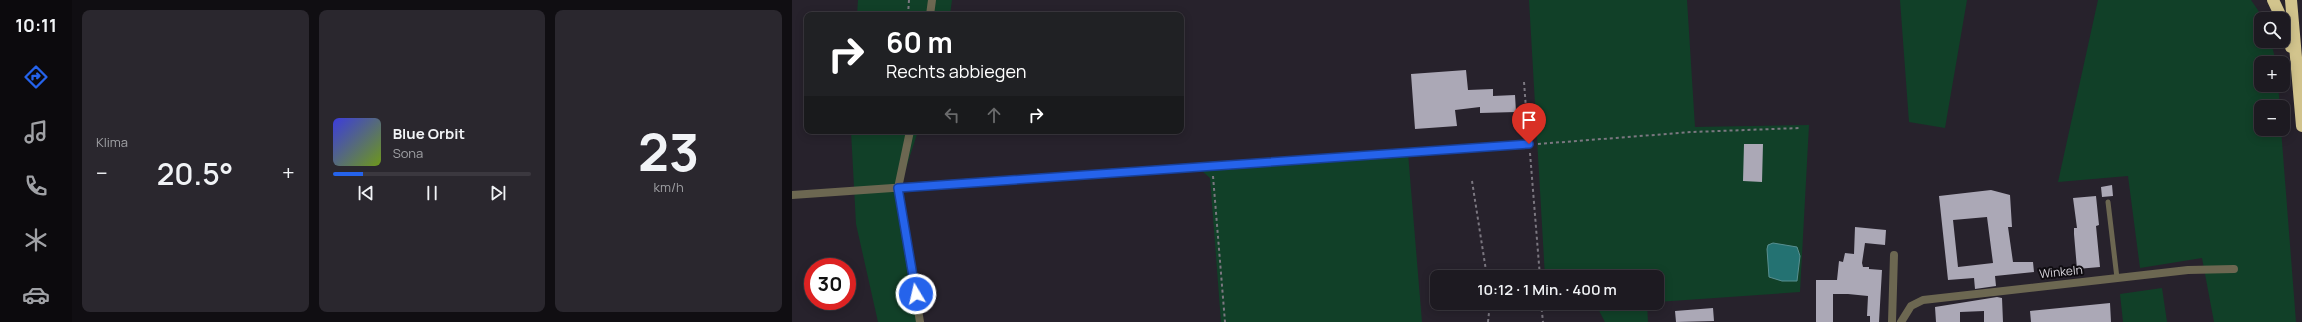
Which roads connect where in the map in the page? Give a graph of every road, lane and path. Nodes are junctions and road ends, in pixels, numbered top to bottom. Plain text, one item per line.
1 (909, 0) edge
2 (932, 0) edge
3 (2273, 0) edge
4 (2291, 0) edge
5 (908, 12) edge
6 (930, 12) edge
7 (2279, 12) edge
8 (2290, 44) edge
9 (2298, 67) junction
10 (1524, 82) dead end
11 (2302, 126) edge
12 (1800, 128) dead end
13 (909, 134) edge
14 (1529, 144) junction
15 (1212, 166) junction
16 (1472, 182) dead end
17 (898, 188) junction
18 (792, 195) edge
19 (2108, 202) dead end
20 (1894, 255) dead end
21 (2234, 269) dead end
22 (1486, 270) edge
23 (1539, 270) edge
24 (2117, 278) junction
25 (1489, 310) edge
26 (1541, 310) edge
27 (920, 322) edge
28 (1225, 322) edge
29 (1488, 322) edge
30 (1542, 322) edge
31 (1892, 322) edge
32 (1901, 322) edge

1 - 5 path
2 - 6 street
3 - 7 highway
4 - 9 highway
8 - 9 highway
9 - 11 highway
10 - 14 path
12 - 14 path
13 - 17 street
14 - 15 street
14 - 23 path
15 - 17 street
15 - 28 path
16 - 22 path
17 - 18 street
17 - 27 street
19 - 24 lane
20 - 31 street
21 - 24 street, Winkeln
24 - 32 street, Winkeln
25 - 29 path
26 - 30 path

